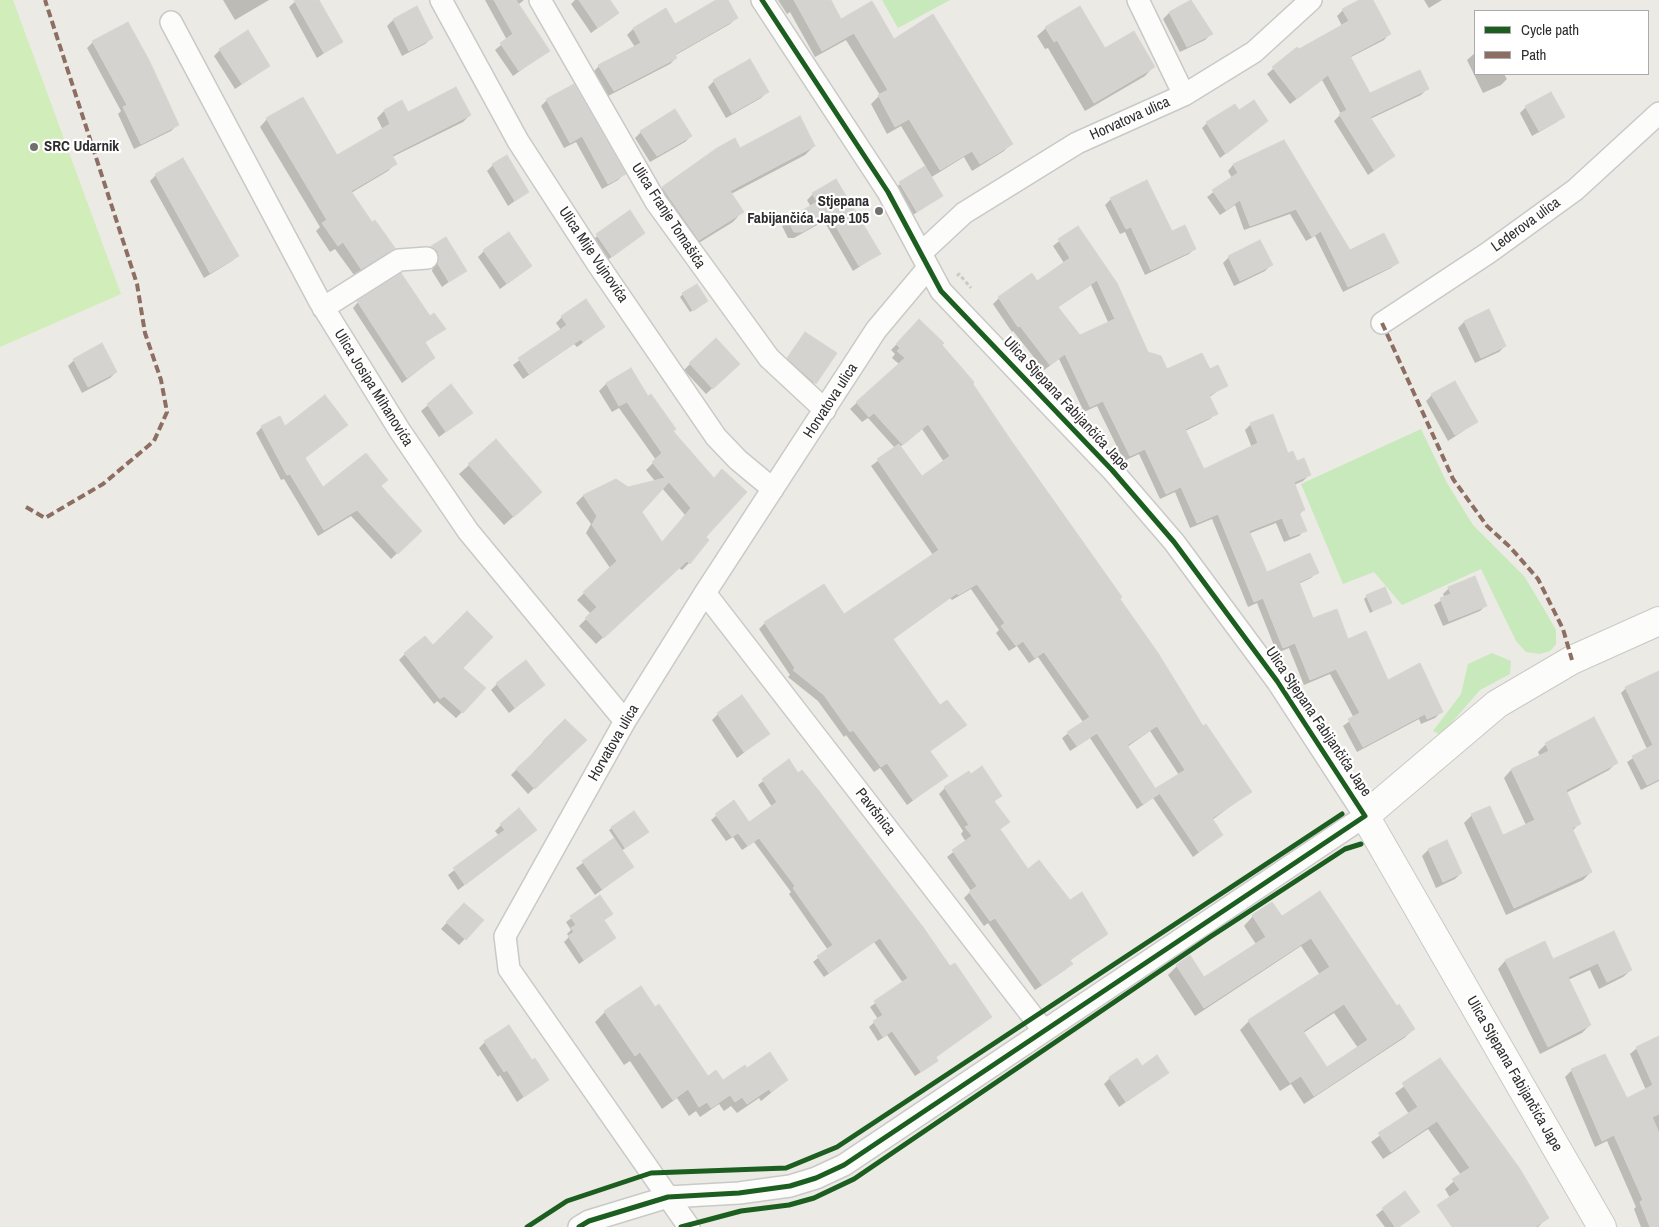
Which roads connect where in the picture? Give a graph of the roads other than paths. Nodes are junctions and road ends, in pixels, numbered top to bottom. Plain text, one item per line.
1 (442, 0) edge
2 (540, 0) edge
3 (762, 0) edge
4 (1138, 0) edge
5 (1311, 0) edge
6 (171, 22) dead end
7 (1184, 94) junction
8 (1659, 113) edge
9 (427, 258) dead end
10 (924, 260) junction
11 (323, 308) junction
12 (1382, 324) dead end
13 (825, 410) junction
14 (773, 489) junction
15 (705, 593) junction
16 (1659, 621) edge
17 (625, 721) junction
18 (1365, 816) junction
19 (1044, 1031) junction
20 (668, 1197) junction
21 (579, 1227) edge
22 (690, 1227) edge
23 (1602, 1227) edge

1 - 14 street, Ulica Mije Vujnovića
2 - 13 street, Ulica Franje Tomašića
3 - 10 street, Ulica Stjepana Fabijančića Jape
4 - 7 street
5 - 7 street, Horvatova ulica
6 - 11 street, Ulica Josipa Mihanovića
7 - 10 street, Horvatova ulica
8 - 12 street, Lederova ulica
9 - 11 street
10 - 13 street, Horvatova ulica
10 - 18 street, Ulica Stjepana Fabijančića Jape
11 - 17 street, Ulica Josipa Mihanovića
13 - 14 street, Horvatova ulica
14 - 15 street, Horvatova ulica
15 - 17 street, Horvatova ulica
15 - 19 street, Pavršnica
16 - 18 main road
17 - 20 street, Horvatova ulica
18 - 19 street
18 - 23 main road, Ulica Stjepana Fabijančića Jape
19 - 20 street
20 - 21 street
20 - 22 street, Horvatova ulica

